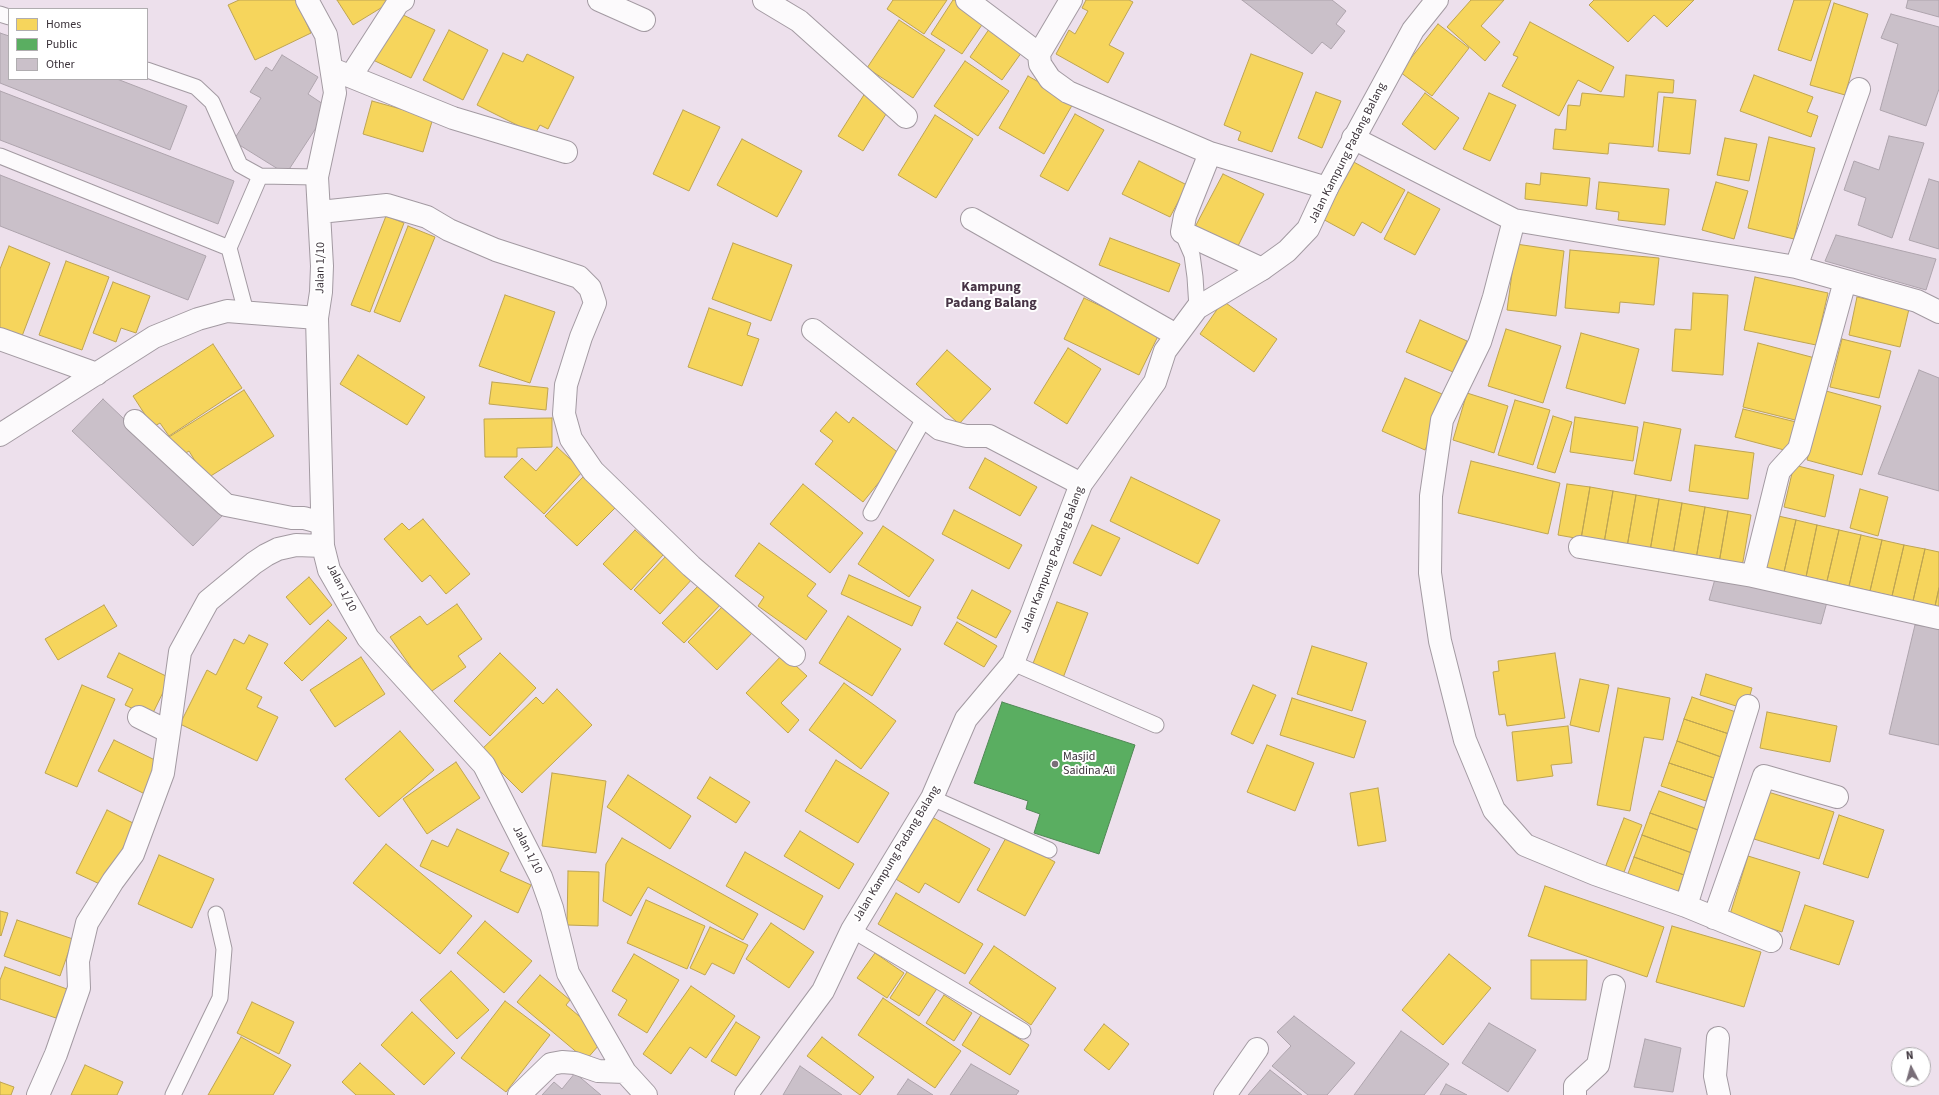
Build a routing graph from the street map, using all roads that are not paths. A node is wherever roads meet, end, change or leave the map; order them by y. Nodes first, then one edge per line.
1 (307, 0) edge
2 (403, 0) edge
3 (599, 0) edge
4 (764, 0) edge
5 (967, 0) edge
6 (1071, 0) edge
7 (1437, 0) edge
8 (644, 20) dead end
9 (1039, 54) junction
10 (148, 70) edge
11 (341, 73) junction
12 (1859, 89) dead end
13 (906, 117) dead end
14 (1354, 138) junction
15 (566, 152) dead end
16 (1210, 153) junction
17 (0, 156) edge
18 (260, 176) junction
19 (317, 177) junction
20 (1327, 188) junction
21 (320, 212) junction
22 (972, 219) dead end
23 (1514, 220) junction
24 (1182, 232) junction
25 (229, 248) junction
26 (1796, 267) junction
27 (1262, 269) junction
28 (1846, 281) junction
29 (1196, 308) junction
30 (246, 312) junction
31 (1939, 312) edge
32 (317, 318) junction
33 (813, 330) dead end
34 (1176, 335) junction
35 (0, 339) edge
36 (97, 374) junction
37 (925, 417) junction
38 (135, 420) dead end
39 (0, 435) edge
40 (1081, 484) junction
41 (871, 513) dead end
42 (322, 523) junction
43 (323, 546) junction
44 (1580, 546) dead end
45 (1753, 576) junction
46 (1939, 618) edge
47 (794, 655) dead end
48 (1013, 663) junction
49 (1748, 706) dead end
50 (139, 717) dead end
51 (1156, 725) dead end
52 (169, 732) junction
53 (932, 798) junction
54 (1837, 798) dead end
55 (1049, 850) dead end
56 (1686, 906) junction
57 (216, 914) dead end
58 (1714, 918) junction
59 (852, 930) junction
60 (1771, 941) dead end
61 (1614, 986) dead end
62 (1023, 1031) dead end
63 (1718, 1038) dead end
64 (1257, 1049) dead end
65 (625, 1072) junction
66 (38, 1095) edge
67 (173, 1095) edge
68 (519, 1095) edge
69 (646, 1095) edge
70 (746, 1095) edge
71 (1225, 1095) edge
72 (1575, 1095) edge
73 (1719, 1095) edge

1 - 11 street, Jalan 1/10
2 - 11 street
3 - 8 street
4 - 13 street
5 - 9 street
6 - 9 street
7 - 14 street, Jalan Kampung Padang Balang
9 - 16 street
10 - 18 lane
11 - 15 street
11 - 19 street, Jalan 1/10
12 - 26 street
14 - 20 street, Jalan Kampung Padang Balang
14 - 23 street
16 - 20 street
16 - 24 street
17 - 25 lane
18 - 19 lane
18 - 25 lane
19 - 21 street, Jalan 1/10
20 - 27 street, Jalan Kampung Padang Balang
21 - 32 street, Jalan 1/10
21 - 47 street
22 - 34 street
23 - 26 street
23 - 56 street
24 - 27 street
24 - 29 lane
25 - 30 lane
26 - 28 street
27 - 29 street, Jalan Kampung Padang Balang
28 - 31 street
28 - 45 street
29 - 34 street, Jalan Kampung Padang Balang
30 - 32 street
30 - 36 street
32 - 42 street, Jalan 1/10
33 - 37 street
34 - 40 street, Jalan Kampung Padang Balang
35 - 36 street
36 - 39 street
37 - 40 street
37 - 41 lane
38 - 42 street
40 - 48 street, Jalan Kampung Padang Balang
42 - 43 street, Jalan 1/10
43 - 52 street
43 - 65 street, Jalan 1/10
44 - 45 street
45 - 46 street
48 - 51 lane
48 - 53 street, Jalan Kampung Padang Balang
49 - 56 street
50 - 52 street
52 - 66 street
53 - 55 lane
53 - 59 street, Jalan Kampung Padang Balang
54 - 58 street
56 - 58 street
57 - 67 lane
58 - 60 street
59 - 62 lane
59 - 70 street, Jalan Kampung Padang Balang
61 - 72 street
63 - 73 street
64 - 71 street
65 - 68 street
65 - 69 street, Jalan 1/10

